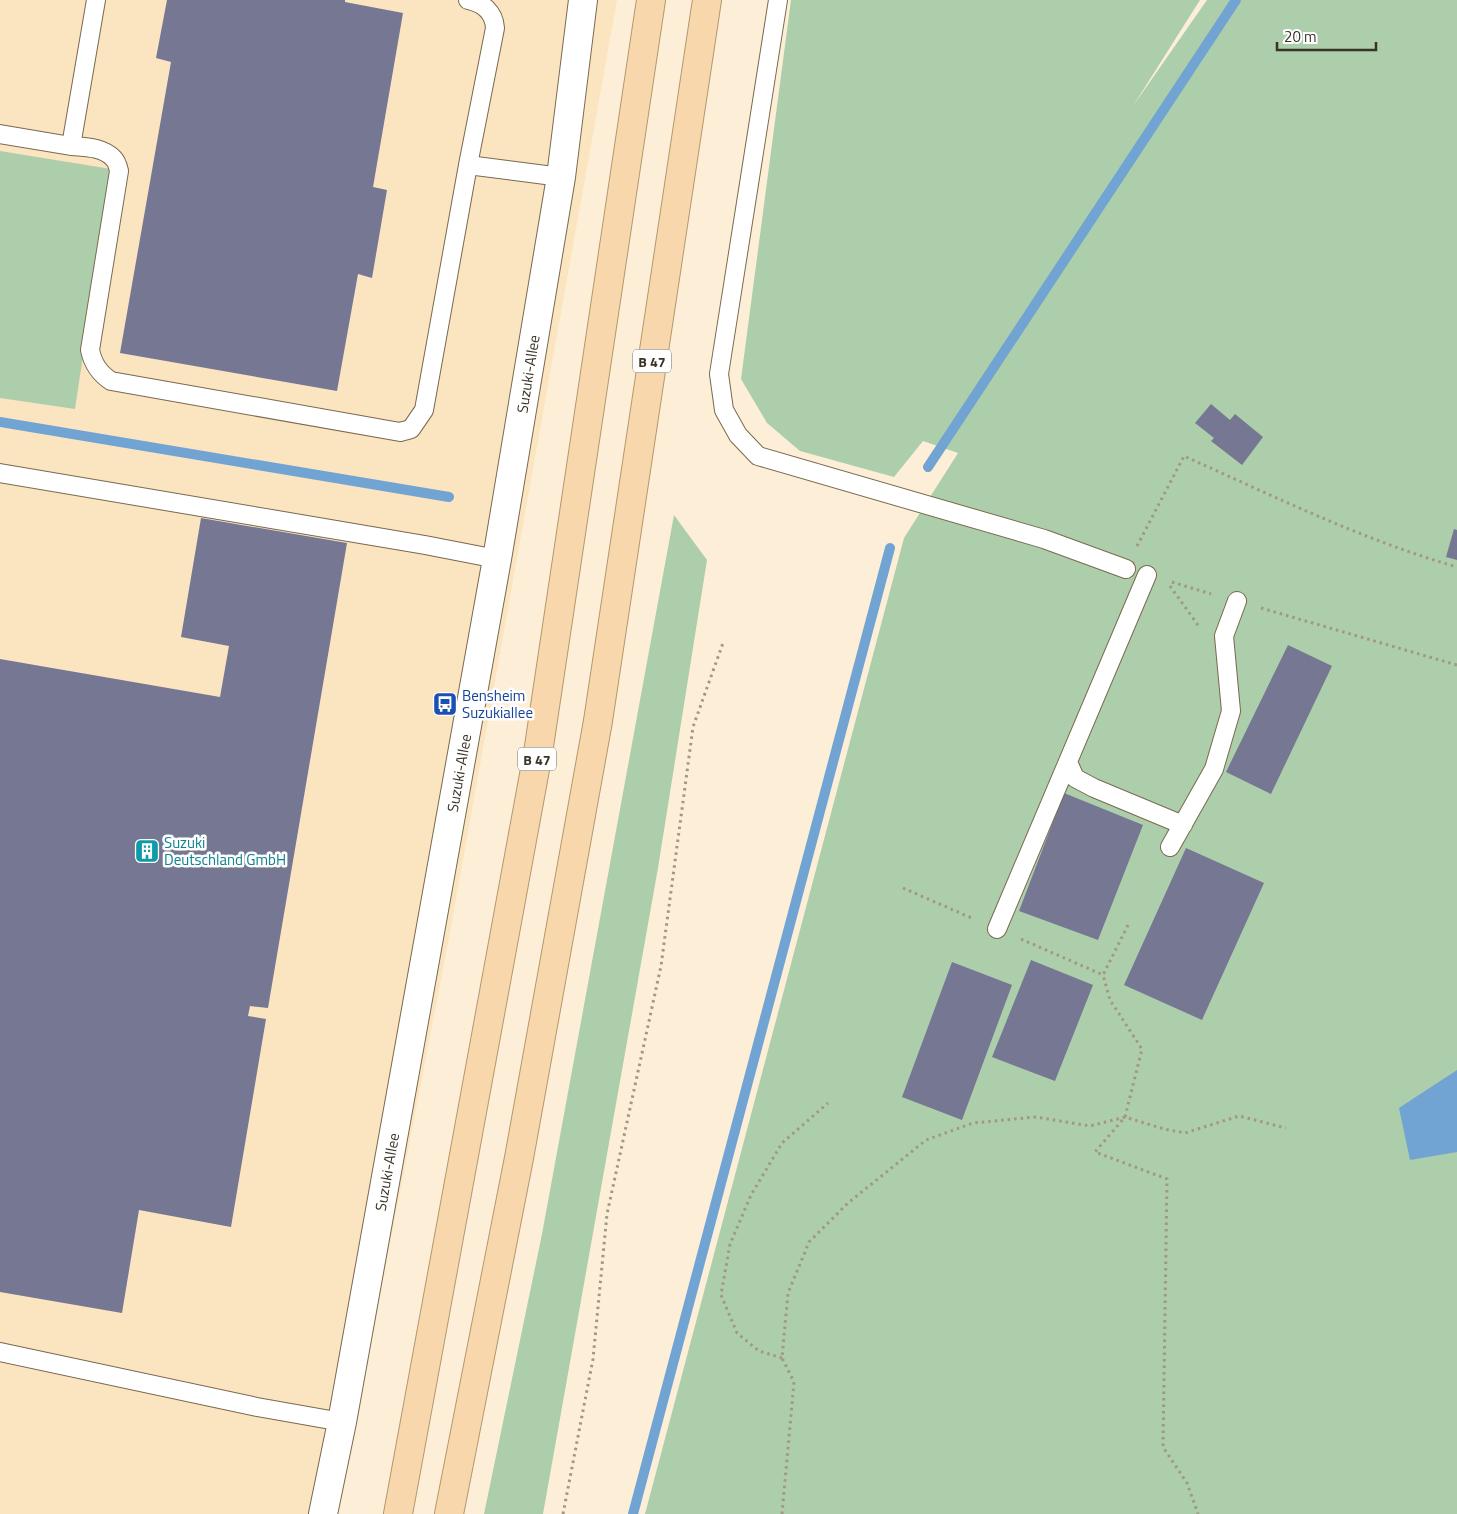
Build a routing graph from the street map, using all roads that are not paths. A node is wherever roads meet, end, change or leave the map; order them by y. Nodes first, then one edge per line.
1 (96, 0) edge
2 (468, 0) edge
3 (583, 0) edge
4 (651, 0) edge
5 (707, 0) edge
6 (778, 0) edge
7 (0, 134) edge
8 (71, 146) junction
9 (468, 165) junction
10 (561, 177) junction
11 (0, 473) edge
12 (498, 559) junction
13 (1126, 569) road end
14 (1147, 576) dead end
15 (1237, 601) road end
16 (1068, 762) junction
17 (1183, 824) junction
18 (1170, 847) dead end
19 (997, 929) dead end
20 (0, 1352) edge
21 (342, 1422) junction
22 (323, 1514) edge
23 (398, 1514) edge
24 (449, 1514) edge

1 - 8 lane
2 - 9 lane
3 - 10 street, Suzuki-Allee
4 - 23 highway, B 47
5 - 24 highway, B 47
6 - 13 lane
7 - 8 lane
8 - 9 lane
9 - 10 lane
10 - 12 street, Suzuki-Allee
11 - 12 lane
12 - 21 street, Suzuki-Allee
14 - 16 lane
15 - 17 lane
16 - 17 lane
16 - 19 lane
17 - 18 lane
20 - 21 lane
21 - 22 street, Suzuki-Allee

